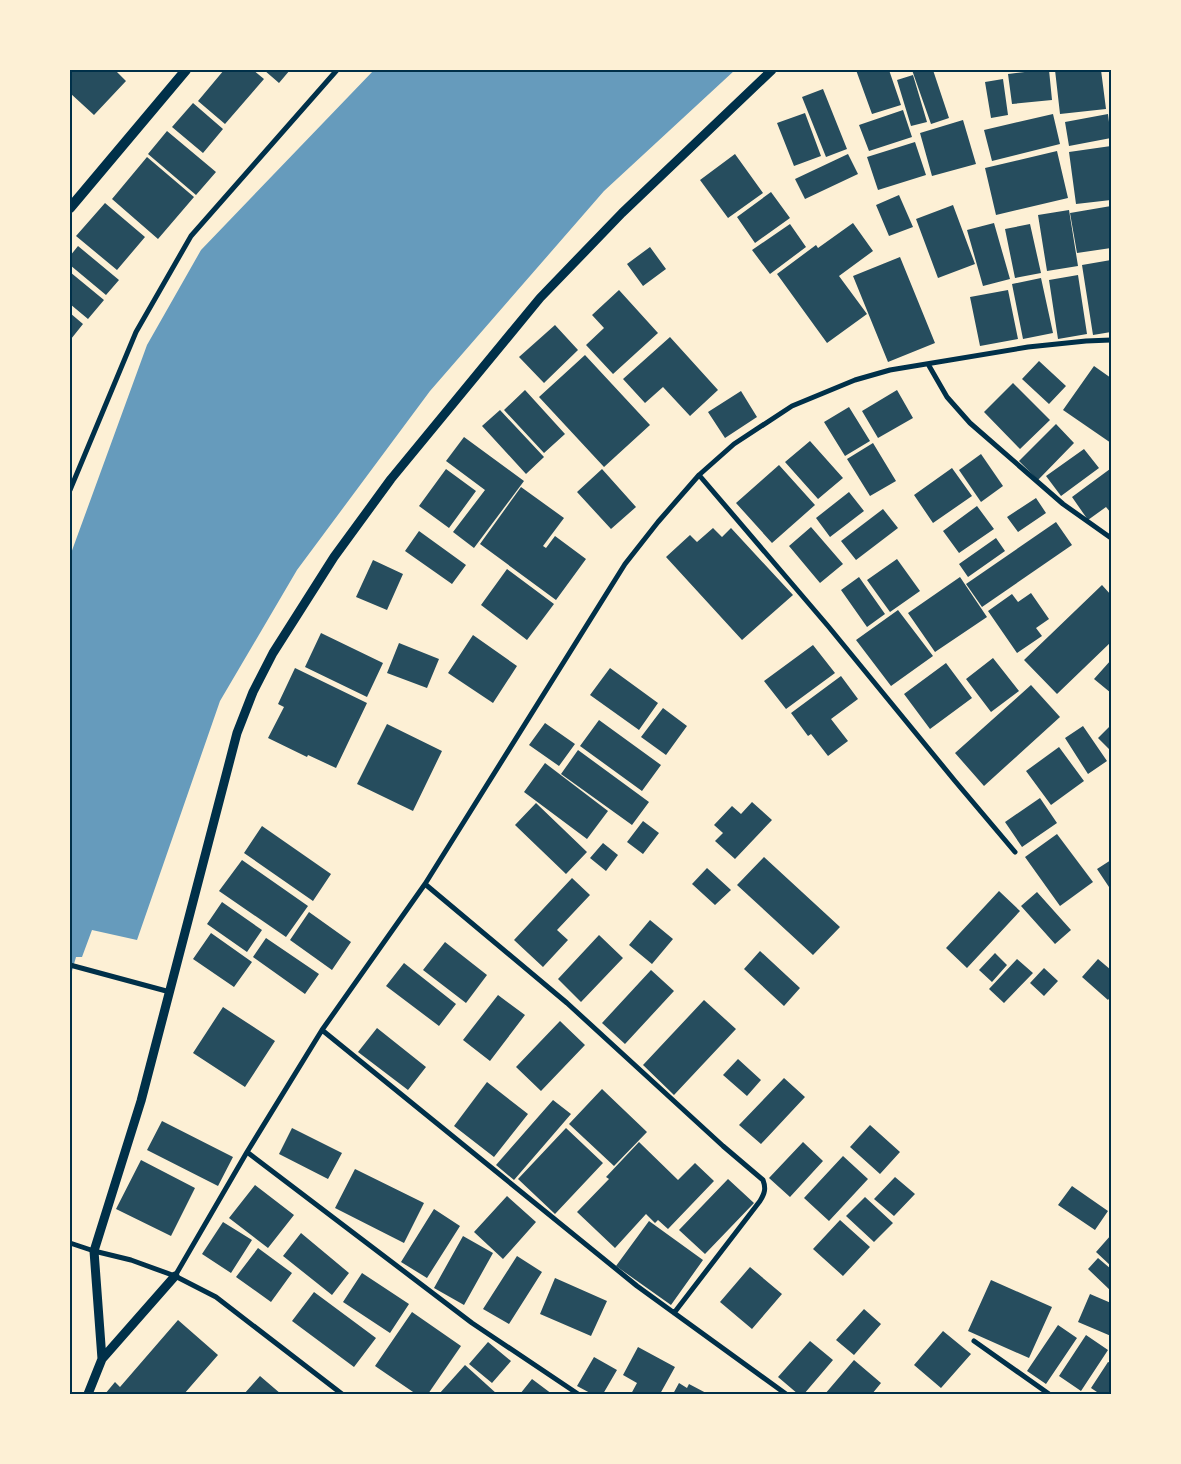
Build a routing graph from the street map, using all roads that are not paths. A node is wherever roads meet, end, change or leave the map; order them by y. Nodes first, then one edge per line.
1 (186, 70) edge
2 (337, 70) edge
3 (772, 70) edge
4 (71, 206) edge
5 (1111, 340) edge
6 (928, 364) junction
7 (699, 475) junction
8 (70, 490) edge
9 (1111, 538) edge
10 (1015, 852) dead end
11 (425, 884) junction
12 (70, 965) edge
13 (170, 992) junction
14 (322, 1030) junction
15 (247, 1152) junction
16 (70, 1243) edge
17 (94, 1251) junction
18 (175, 1276) junction
19 (674, 1313) junction
20 (974, 1341) dead end
21 (102, 1359) junction
22 (88, 1394) edge
23 (342, 1394) edge
24 (578, 1394) edge
25 (786, 1394) edge
26 (1049, 1394) edge

1 - 4 main road
2 - 8 street
3 - 13 street
5 - 6 street
6 - 7 street
6 - 9 street
7 - 10 street
7 - 11 street
11 - 14 street
11 - 19 street
12 - 13 street
13 - 17 street
14 - 15 street
14 - 19 street
15 - 18 street
15 - 24 street
16 - 17 street
17 - 18 street
17 - 21 street
18 - 21 street
18 - 23 street
19 - 25 street
20 - 26 street
21 - 22 street

